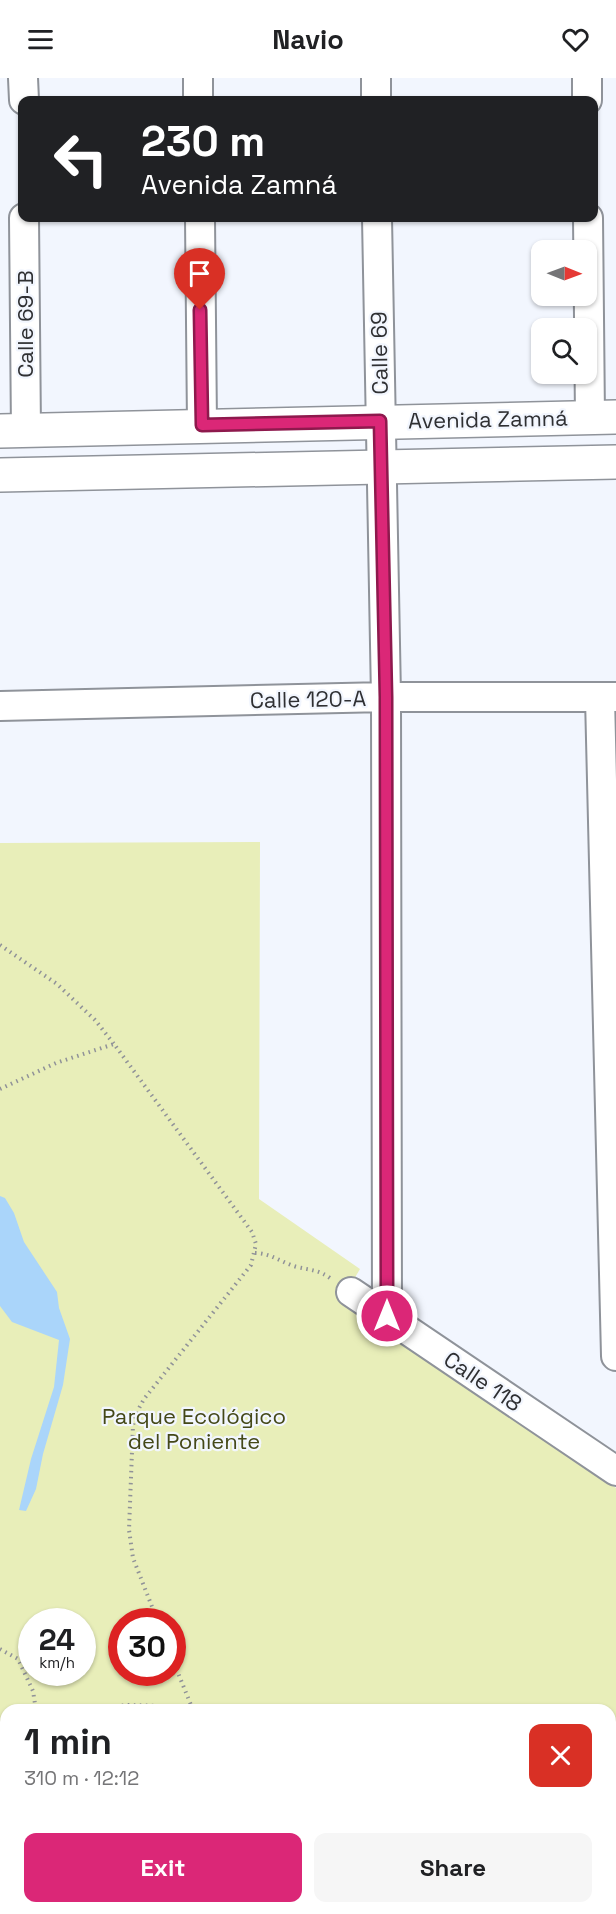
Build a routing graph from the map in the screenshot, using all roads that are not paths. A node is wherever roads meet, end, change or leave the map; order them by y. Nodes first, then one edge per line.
1 (23, 78) edge
2 (198, 78) edge
3 (376, 78) edge
4 (587, 78) edge
5 (24, 96) edge
6 (198, 96) edge
7 (376, 96) edge
8 (587, 96) edge
9 (24, 222) edge
10 (200, 222) edge
11 (377, 222) edge
12 (588, 222) edge
13 (603, 417) edge
14 (380, 421) junction
15 (202, 425) junction
16 (13, 431) edge
17 (616, 462) edge
18 (381, 466) junction
19 (0, 475) edge
20 (386, 697) junction
21 (608, 697) edge
22 (0, 706) edge
23 (351, 1292) road end
24 (387, 1316) junction
25 (616, 1356) edge
26 (616, 1471) edge

1 - 5 street
2 - 6 street
3 - 7 street
4 - 8 street
9 - 16 street, Calle 69-B
10 - 15 street
11 - 14 street, Calle 69
12 - 13 street
13 - 14 street, Avenida Zamná
14 - 15 street, Avenida Zamná
14 - 18 street, Calle 69
15 - 16 street, Avenida Zamná
17 - 18 street, Avenida Zamná
18 - 19 street, Avenida Zamná
18 - 20 street, Calle 69
20 - 21 street, Calle 120-A
20 - 22 street, Calle 120-A
20 - 24 street, Calle 69
21 - 25 street
23 - 24 street, Calle 118
24 - 26 street, Calle 118

